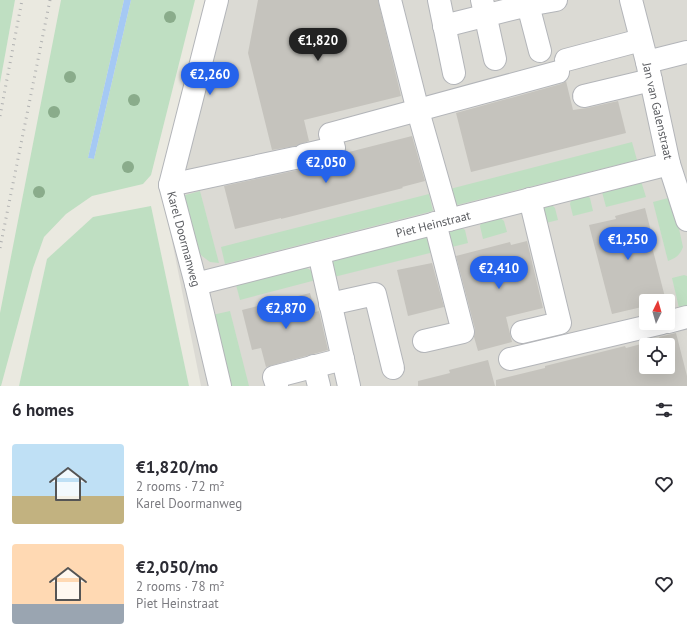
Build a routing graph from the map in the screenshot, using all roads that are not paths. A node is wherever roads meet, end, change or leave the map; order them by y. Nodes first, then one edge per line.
1 (217, 0) edge
2 (390, 0) edge
3 (439, 0) edge
4 (556, 0) edge
5 (631, 0) edge
6 (528, 3) edge
7 (484, 8) edge
8 (444, 26) junction
9 (641, 40) junction
10 (540, 51) dead end
11 (687, 52) edge
12 (495, 58) dead end
13 (649, 71) junction
14 (454, 73) dead end
15 (584, 96) dead end
16 (418, 111) junction
17 (669, 164) junction
18 (170, 184) junction
19 (530, 199) junction
20 (687, 220) edge
21 (442, 221) junction
22 (319, 253) junction
23 (196, 284) junction
24 (330, 304) junction
25 (687, 317) edge
26 (675, 320) edge
27 (639, 328) edge
28 (522, 332) dead end
29 (424, 341) dead end
30 (343, 358) junction
31 (510, 359) dead end
32 (393, 368) dead end
33 (317, 376) edge
34 (220, 386) edge
35 (277, 386) edge
36 (349, 386) edge

1 - 18 street, Karel Doormanweg
2 - 16 street
3 - 8 street
4 - 6 street
5 - 9 street, Jan van Galenstraat
6 - 7 street
6 - 10 street
7 - 8 street
7 - 12 street
8 - 14 street
9 - 13 street, Jan van Galenstraat
9 - 16 street
11 - 13 street
13 - 15 street
13 - 17 street, Jan van Galenstraat
16 - 18 street
16 - 21 street
17 - 19 street, Piet Heinstraat
17 - 20 street, Jan van Galenstraat
18 - 23 street, Karel Doormanweg
19 - 21 street, Piet Heinstraat
19 - 28 street
21 - 22 street, Piet Heinstraat
21 - 29 street
22 - 23 street, Piet Heinstraat
22 - 24 street
23 - 34 street, Karel Doormanweg
24 - 30 street
24 - 32 street
25 - 26 street
27 - 31 street
30 - 33 street
30 - 36 street
33 - 35 street

